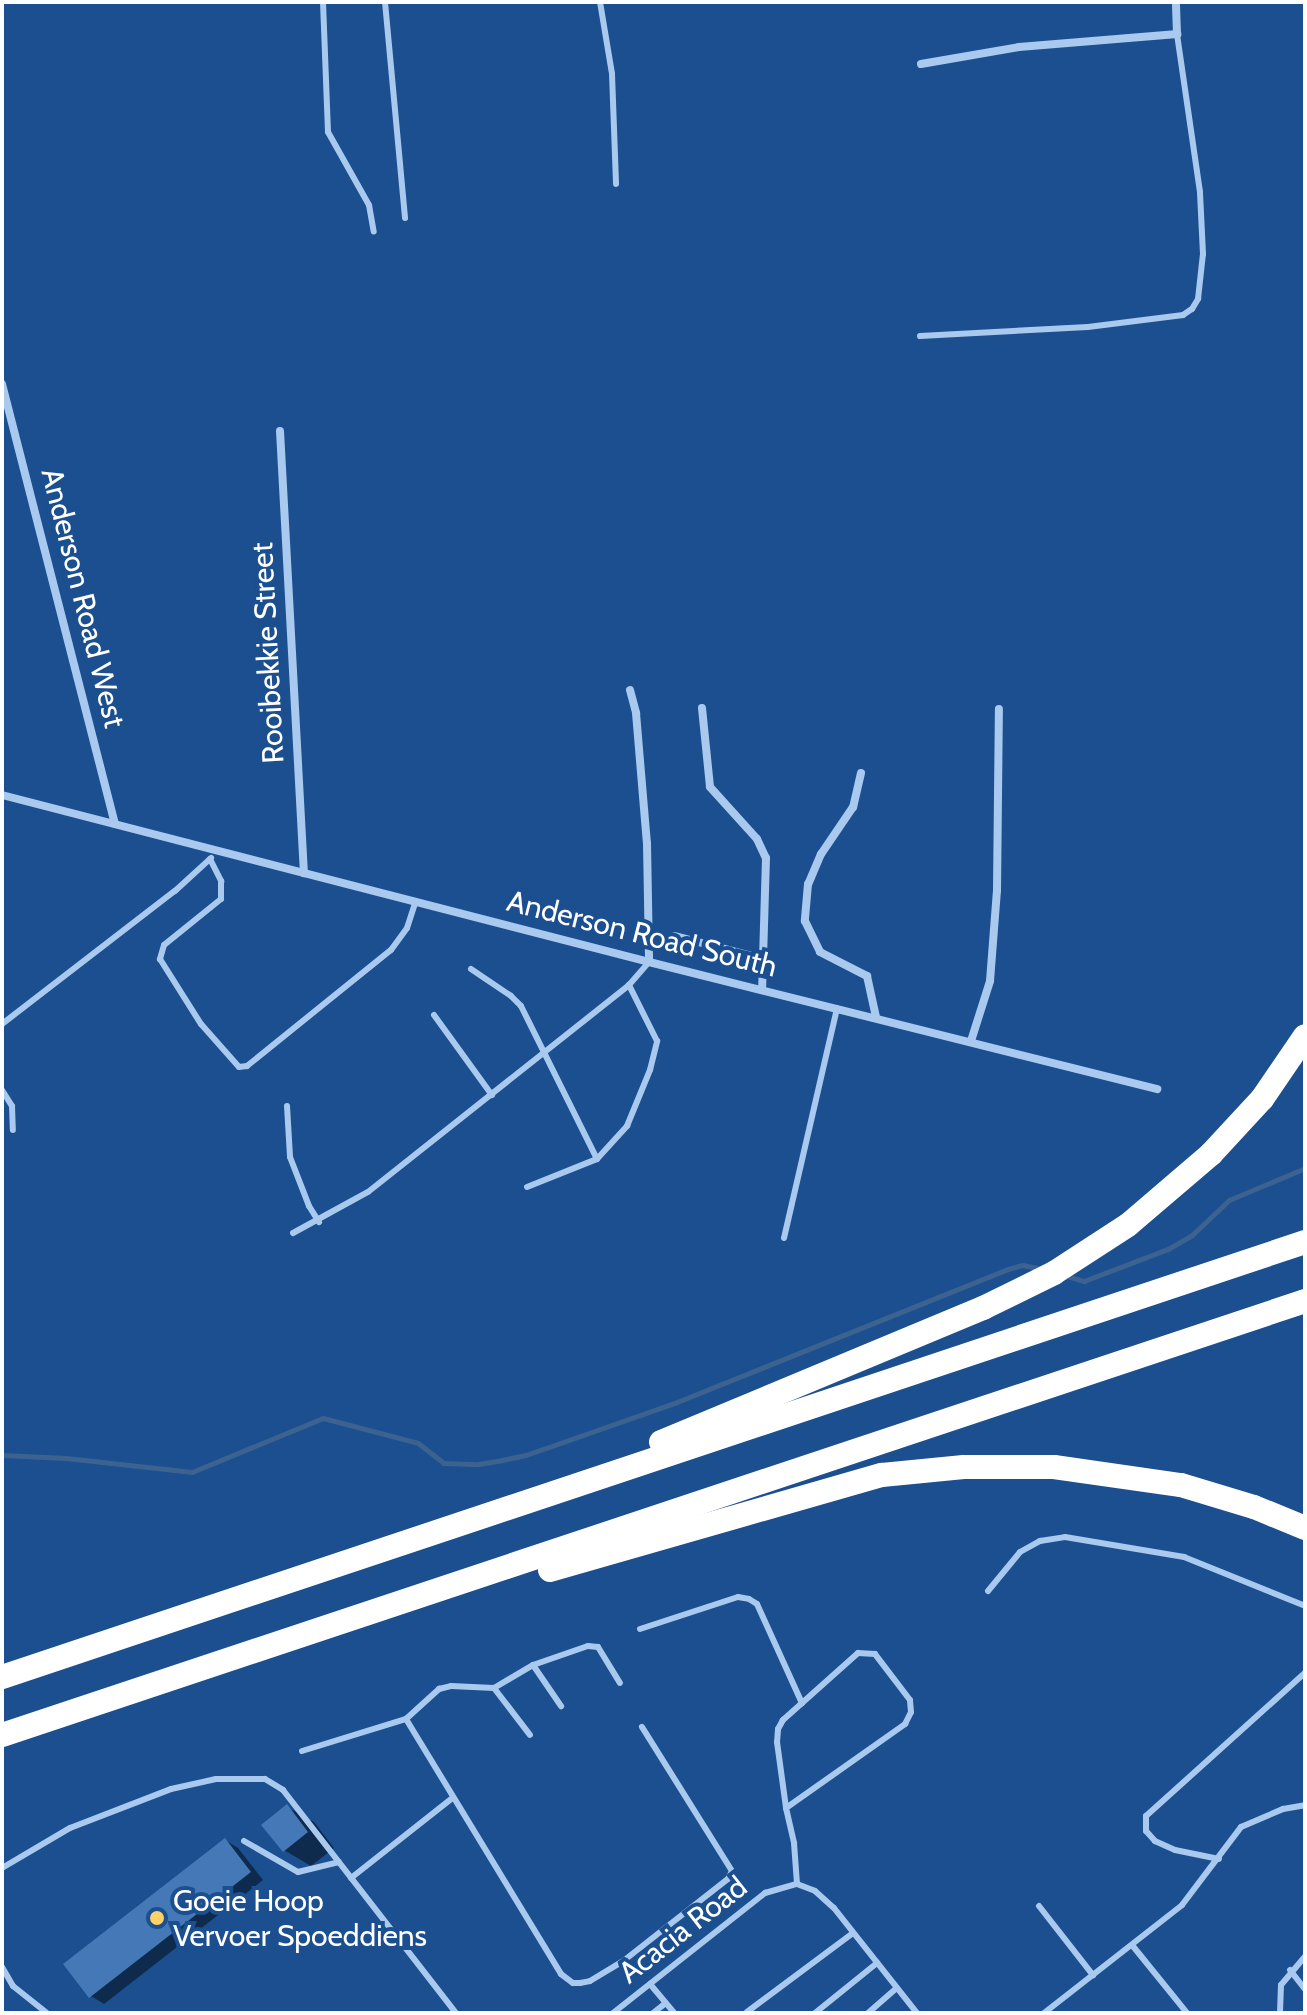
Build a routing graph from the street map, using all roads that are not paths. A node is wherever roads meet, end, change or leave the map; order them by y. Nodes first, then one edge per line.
1 (323, 2) edge
2 (385, 2) edge
3 (600, 2) edge
4 (1176, 2) edge
5 (1177, 34) junction
6 (921, 64) dead end
7 (616, 184) dead end
8 (405, 218) dead end
9 (374, 232) dead end
10 (920, 336) dead end
11 (2, 384) edge
12 (280, 431) dead end
13 (630, 690) dead end
14 (702, 708) dead end
15 (999, 709) dead end
16 (861, 773) dead end
17 (2, 795) edge
18 (115, 824) junction
19 (219, 850) junction
20 (210, 859) junction
21 (304, 873) junction
22 (416, 901) junction
23 (675, 936) dead end
24 (764, 959) junction
25 (649, 962) junction
26 (471, 969) dead end
27 (629, 985) junction
28 (762, 989) junction
29 (837, 1008) junction
30 (434, 1015) dead end
31 (876, 1017) junction
32 (2, 1024) edge
33 (1305, 1036) edge
34 (971, 1041) junction
35 (544, 1053) junction
36 (1157, 1089) dead end
37 (2, 1090) edge
38 (492, 1095) junction
39 (287, 1106) dead end
40 (13, 1130) dead end
41 (597, 1159) junction
42 (527, 1187) dead end
43 (319, 1222) junction
44 (293, 1233) dead end
45 (784, 1238) dead end
46 (1305, 1242) edge
47 (1305, 1301) edge
48 (474, 1520) junction
49 (1305, 1528) edge
50 (988, 1591) dead end
51 (1305, 1606) edge
52 (640, 1629) dead end
53 (269, 1648) junction
54 (533, 1665) junction
55 (1305, 1673) edge
56 (2, 1677) edge
57 (620, 1683) dead end
58 (494, 1688) junction
59 (802, 1703) junction
60 (561, 1706) dead end
61 (406, 1719) junction
62 (642, 1727) dead end
63 (2, 1735) edge
64 (530, 1735) dead end
65 (302, 1751) dead end
66 (451, 1799) junction
67 (1305, 1805) edge
68 (786, 1808) junction
69 (244, 1841) dead end
70 (1219, 1859) junction
71 (339, 1862) junction
72 (2, 1868) edge
73 (351, 1878) junction
74 (797, 1884) junction
75 (1039, 1906) dead end
76 (853, 1933) junction
77 (1132, 1945) junction
78 (1305, 1956) edge
79 (877, 1963) junction
80 (2, 1967) edge
81 (1290, 1970) junction
82 (1093, 1975) junction
83 (650, 1984) junction
84 (897, 1988) junction
85 (1305, 1989) edge
86 (666, 2003) junction
87 (747, 2012) edge
88 (47, 2013) edge
89 (456, 2013) edge
90 (613, 2013) edge
91 (653, 2013) edge
92 (674, 2013) edge
93 (815, 2013) edge
94 (868, 2013) edge
95 (917, 2013) edge
96 (1044, 2013) edge
97 (1187, 2013) edge
98 (1280, 2013) edge

1 - 9 lane
2 - 8 lane
3 - 7 lane
4 - 5 street
5 - 6 street
5 - 10 lane
11 - 18 street, Anderson Road West
12 - 21 street, Rooibekkie Street
13 - 25 street
14 - 24 street
15 - 34 street
16 - 31 street
17 - 18 street, Anderson Road South
18 - 19 street, Anderson Road South
19 - 20 lane
19 - 21 street, Anderson Road South
20 - 22 lane
20 - 32 lane
21 - 22 street, Anderson Road South
22 - 25 street, Anderson Road South
23 - 24 street
24 - 28 street
25 - 27 lane
25 - 28 street, Anderson Road South
26 - 35 lane
27 - 35 lane
27 - 41 lane
28 - 29 street, Anderson Road South
29 - 31 street, Anderson Road South
29 - 45 lane
30 - 38 lane
31 - 34 street, Anderson Road South
33 - 48 highway
34 - 36 street, Anderson Road South
35 - 38 lane
35 - 41 lane
37 - 40 lane
38 - 43 lane
39 - 43 lane
41 - 42 lane
43 - 44 lane
46 - 48 highway
47 - 53 highway
48 - 56 highway
49 - 53 highway
50 - 51 lane
52 - 59 lane
53 - 63 highway
54 - 57 lane
54 - 58 lane
54 - 60 lane
55 - 70 lane
58 - 61 lane
58 - 64 lane
59 - 68 lane
59 - 68 lane
61 - 65 lane
61 - 66 lane
62 - 66 lane
66 - 73 lane
67 - 70 lane
68 - 74 lane
69 - 71 lane
70 - 77 lane
71 - 72 lane
71 - 73 lane
73 - 89 lane
74 - 76 lane
74 - 83 lane, Acacia Road
75 - 82 lane
76 - 79 lane
76 - 87 lane
77 - 82 lane
77 - 97 lane
78 - 81 lane
79 - 84 lane
79 - 93 lane
80 - 88 lane
81 - 85 lane
81 - 98 lane
82 - 96 lane
83 - 86 lane
83 - 90 lane, Acacia Road
84 - 94 lane
84 - 95 lane
86 - 91 lane
86 - 92 lane

